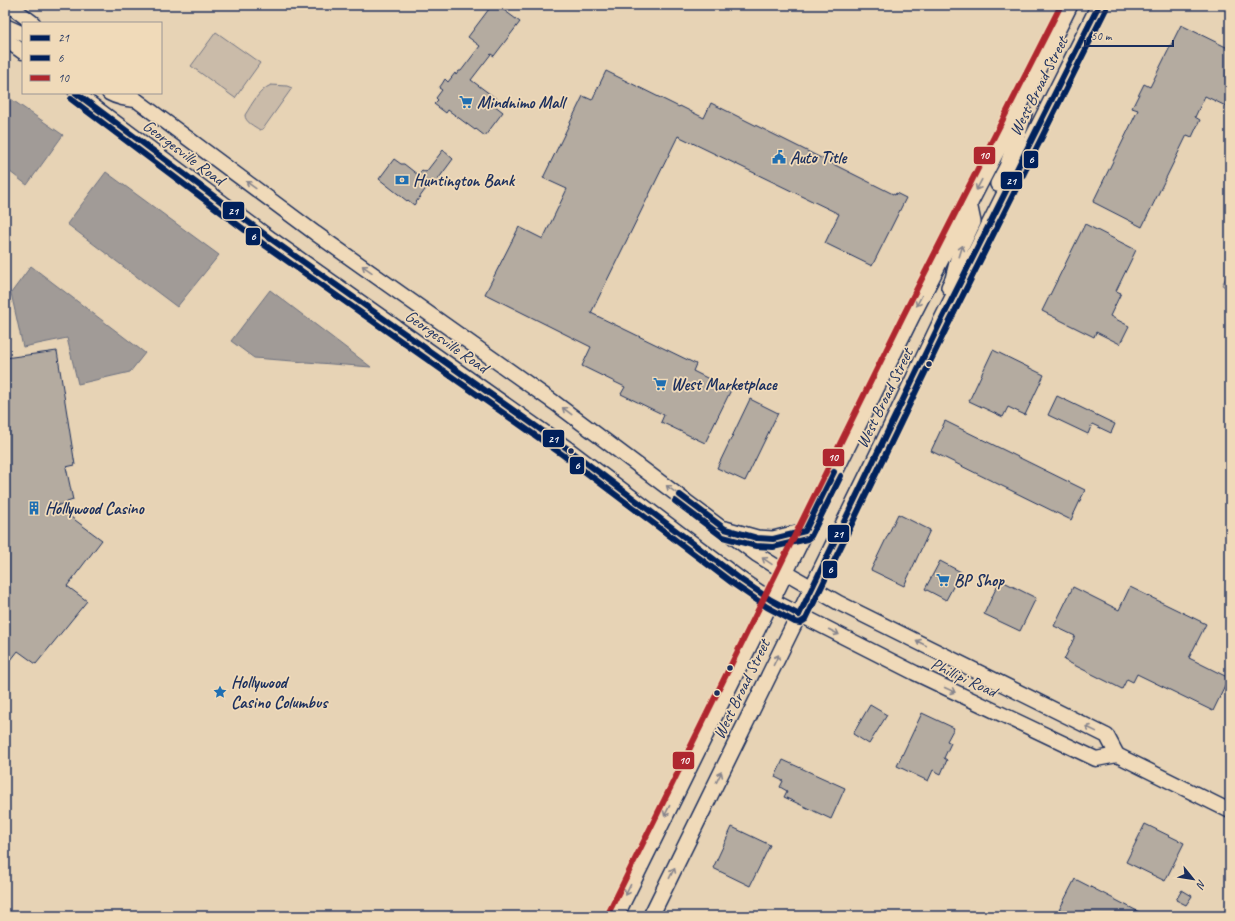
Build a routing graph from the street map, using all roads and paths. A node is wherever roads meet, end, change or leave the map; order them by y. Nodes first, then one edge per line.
1 (9, 5) edge
2 (1070, 5) edge
3 (1099, 5) edge
4 (33, 22) edge
5 (5, 26) edge
6 (22, 34) edge
7 (5, 39) edge
8 (22, 51) edge
9 (1028, 90) junction
10 (77, 94) edge
11 (111, 94) edge
12 (132, 96) edge
13 (969, 204) junction
14 (994, 214) junction
15 (896, 416) junction
16 (725, 529) junction
17 (805, 531) junction
18 (785, 572) junction
19 (812, 588) junction
20 (771, 600) junction
21 (799, 615) junction
22 (1117, 755) junction
23 (1230, 811) edge
24 (616, 916) edge
25 (651, 916) edge

1 - 4 main road
2 - 9 main road, West Broad Street
3 - 14 main road, West Broad Street
5 - 6 main road
7 - 8 main road
9 -> 13 main road, West Broad Street
9 - 14 main road
10 - 20 main road, Georgesville Road
11 - 12 main road
16 -> 12 main road, Georgesville Road
15 -> 13 main road
13 -> 17 main road, West Broad Street
14 - 15 main road, West Broad Street
15 - 19 main road, West Broad Street
16 - 17 main road
18 -> 16 main road, Georgesville Road
17 - 18 main road, West Broad Street
18 - 19 main road, Georgesville Road
18 - 20 main road, West Broad Street
19 - 21 main road, West Broad Street
22 -> 19 main road, Phillipi Road
20 - 21 main road, Georgesville Road
20 -> 24 main road, West Broad Street
21 -> 22 main road, Phillipi Road
25 -> 21 main road, West Broad Street
22 - 23 main road

